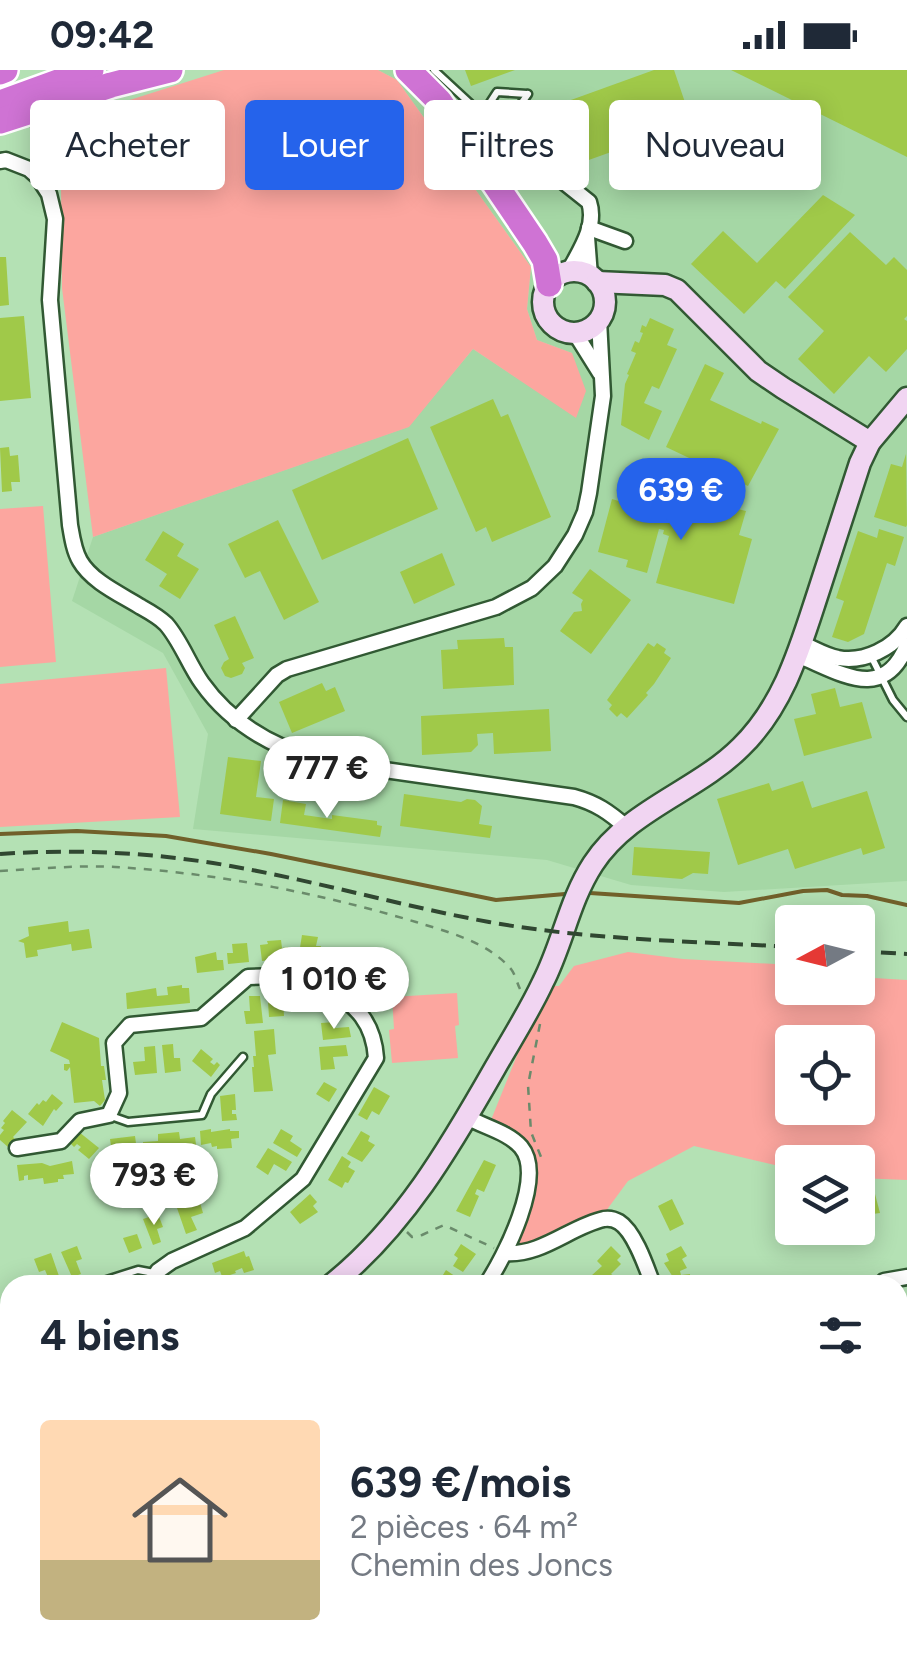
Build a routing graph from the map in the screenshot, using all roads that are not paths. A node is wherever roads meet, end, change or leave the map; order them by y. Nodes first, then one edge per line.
1 (170, 70) edge
2 (408, 70) edge
3 (434, 70) edge
4 (95, 74) edge
5 (48, 100) edge
6 (62, 100) edge
7 (466, 100) edge
8 (492, 100) edge
9 (524, 100) edge
10 (0, 103) edge
11 (30, 110) edge
12 (0, 121) edge
13 (0, 160) edge
14 (30, 169) edge
15 (46, 190) edge
16 (574, 190) edge
17 (588, 232) junction
18 (625, 241) dead end
19 (559, 278) junction
20 (594, 279) junction
21 (655, 284) junction
22 (601, 315) junction
23 (575, 333) junction
24 (600, 374) junction
25 (907, 398) edge
26 (870, 442) junction
27 (907, 626) edge
28 (907, 645) edge
29 (799, 649) junction
30 (870, 654) junction
31 (880, 678) junction
32 (907, 717) edge
33 (236, 720) junction
34 (626, 827) junction
35 (243, 1058) dead end
36 (109, 1116) junction
37 (467, 1117) junction
38 (18, 1148) dead end
39 (501, 1252) junction
40 (874, 1266) dead end
41 (122, 1275) edge
42 (145, 1275) edge
43 (157, 1275) edge
44 (345, 1275) edge
45 (491, 1275) edge
46 (649, 1275) edge
47 (879, 1275) edge

1 - 6 highway
2 - 19 highway
3 - 7 lane
4 - 5 lane
4 - 10 highway
8 - 9 lane
11 - 12 highway
13 - 14 street
15 - 33 street
16 - 17 street
17 - 18 street
17 - 19 street
17 - 20 street
19 - 20 street
19 - 23 street
20 - 21 street
20 - 22 street
21 - 22 street
21 - 26 street
22 - 23 street
22 - 24 street
23 - 24 street
24 - 33 street
25 - 26 street
26 - 29 street
27 - 30 street
28 - 31 street
29 - 30 street
29 - 31 street
29 - 34 street
30 - 31 lane
31 - 32 lane
33 - 34 street
34 - 37 street
35 - 36 lane
36 - 38 street
36 - 43 street
37 - 39 street
37 - 44 street
39 - 45 street
39 - 46 street
40 - 47 street
41 - 42 lane

